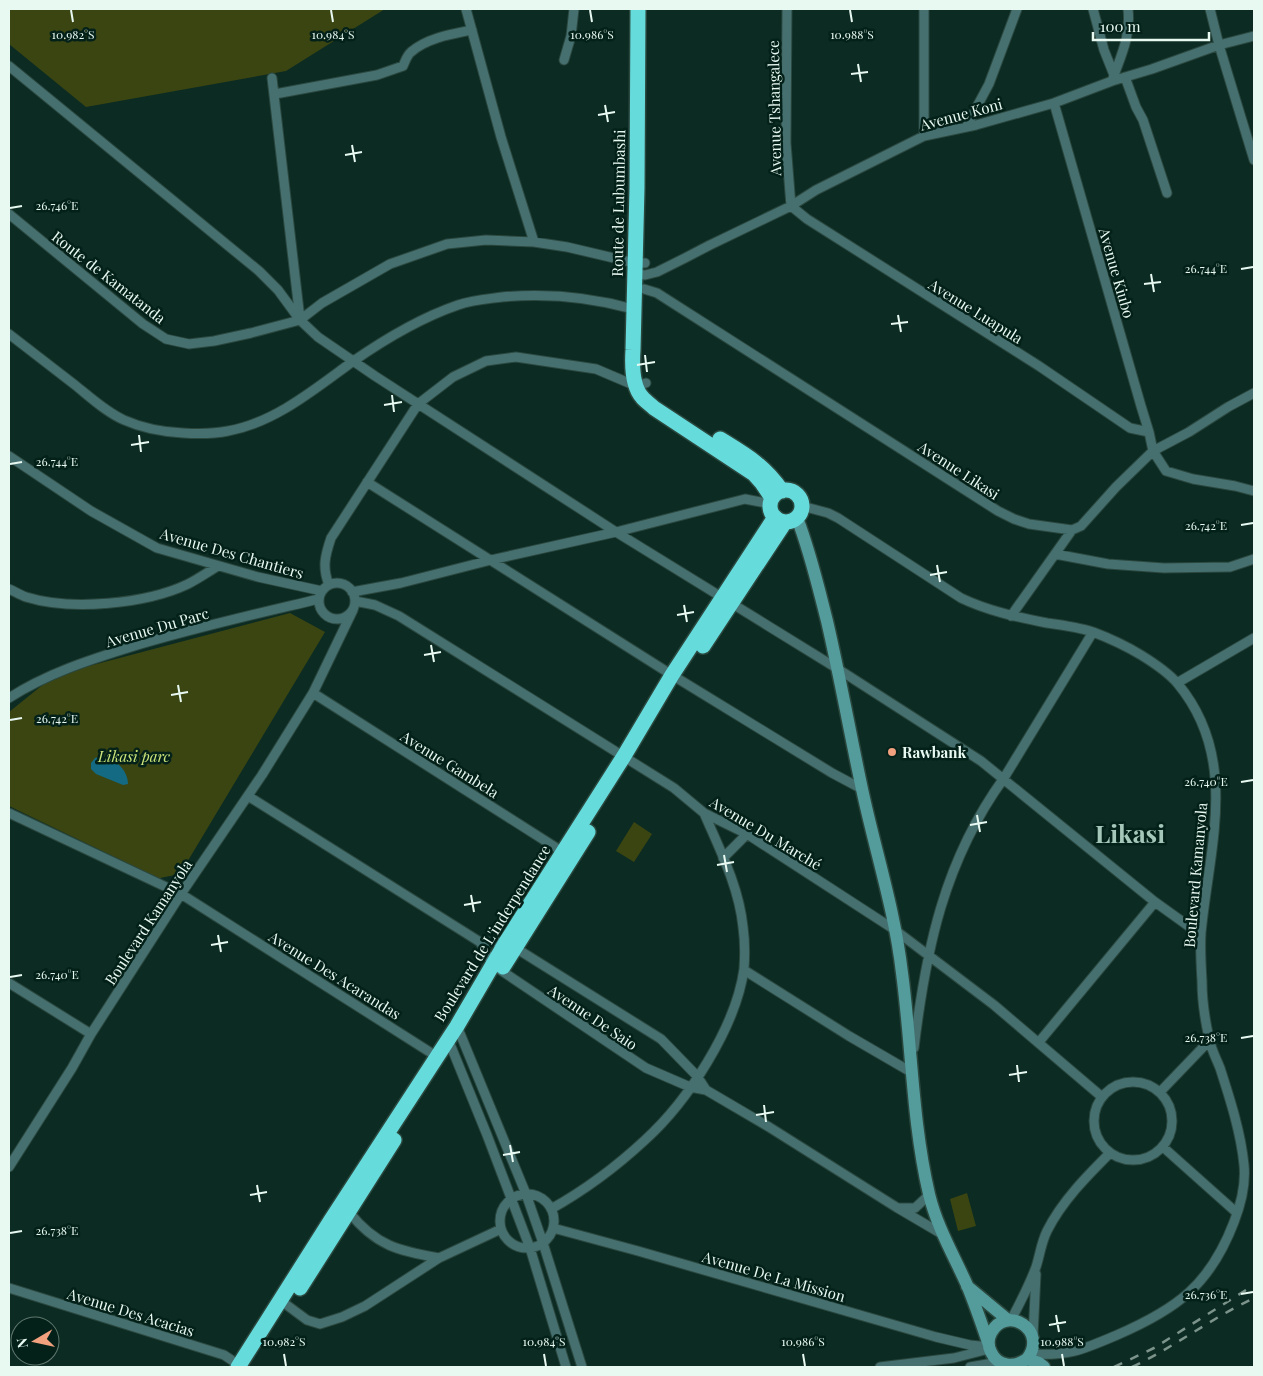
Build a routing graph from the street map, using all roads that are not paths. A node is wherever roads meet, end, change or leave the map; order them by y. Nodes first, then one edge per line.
1 (466, 9) edge
2 (574, 9) edge
3 (638, 9) edge
4 (647, 9) edge
5 (788, 9) edge
6 (924, 9) edge
7 (1017, 9) edge
8 (1093, 9) edge
9 (1128, 9) edge
10 (1210, 9) edge
11 (472, 30) junction
12 (1254, 36) edge
13 (1219, 45) junction
14 (564, 60) dead end
15 (9, 66) edge
16 (1125, 77) junction
17 (272, 78) dead end
18 (1113, 78) junction
19 (275, 94) junction
20 (1054, 103) junction
21 (966, 127) junction
22 (924, 136) junction
23 (1254, 160) edge
24 (1167, 193) dead end
25 (791, 206) junction
26 (9, 214) edge
27 (534, 242) junction
28 (567, 247) joint
29 (641, 273) junction
30 (633, 309) junction
31 (300, 320) junction
32 (9, 334) edge
33 (353, 362) junction
34 (643, 389) junction
35 (1254, 393) edge
36 (418, 404) junction
37 (1150, 432) junction
38 (1153, 451) junction
39 (9, 456) edge
40 (367, 482) junction
41 (1254, 491) edge
42 (784, 508) junction
43 (1072, 530) junction
44 (616, 532) junction
45 (1055, 554) junction
46 (1254, 559) edge
47 (491, 560) junction
48 (218, 566) junction
49 (9, 589) edge
50 (324, 592) junction
51 (353, 601) junction
52 (726, 601) junction
53 (1011, 616) junction
54 (1093, 632) junction
55 (1254, 638) edge
56 (838, 669) junction
57 (677, 678) junction
58 (1178, 683) junction
59 (313, 693) junction
60 (10, 696) edge
61 (628, 759) junction
62 (1004, 778) junction
63 (862, 789) junction
64 (248, 796) junction
65 (9, 813) edge
66 (704, 813) junction
67 (747, 834) junction
68 (567, 855) junction
69 (723, 858) junction
70 (181, 894) junction
71 (1155, 902) junction
72 (895, 930) junction
73 (1201, 935) junction
74 (480, 942) junction
75 (511, 945) junction
76 (928, 954) junction
77 (497, 968) junction
78 (744, 970) junction
79 (9, 983) edge
80 (91, 1034) junction
81 (455, 1038) junction
82 (1209, 1041) junction
83 (1039, 1042) junction
84 (436, 1056) junction
85 (911, 1072) junction
86 (698, 1076) junction
87 (690, 1087) junction
88 (706, 1090) junction
89 (1160, 1092) junction
90 (1102, 1097) junction
91 (1163, 1147) junction
92 (1110, 1153) junction
93 (9, 1167) edge
94 (1250, 1185) edge
95 (526, 1194) junction
96 (930, 1194) junction
97 (512, 1199) junction
98 (896, 1208) junction
99 (551, 1209) junction
100 (349, 1212) junction
101 (1237, 1214) junction
102 (553, 1228) junction
103 (501, 1229) junction
104 (942, 1234) junction
105 (543, 1243) junction
106 (530, 1248) junction
107 (440, 1258) junction
108 (1036, 1266) junction
109 (967, 1286) junction
110 (9, 1288) edge
111 (284, 1303) junction
112 (1009, 1320) junction
113 (989, 1347) junction
114 (1030, 1353) junction
115 (999, 1362) junction
116 (243, 1367) edge
117 (566, 1367) edge
118 (582, 1367) edge
119 (880, 1367) edge
120 (970, 1367) edge
121 (1044, 1367) edge

1 - 11 street
2 - 14 street
3 - 29 highway, Route de Lubumbashi
4 - 29 highway, Route de Lubumbashi
5 - 25 street, Avenue Tshangalece
6 - 22 street
7 - 21 street
8 - 18 street
9 - 18 street
10 - 13 street
11 - 19 street
11 - 27 street
12 - 13 street, Avenue Koni
13 - 16 street, Avenue Koni
13 - 23 street
15 - 31 street
16 - 18 street, Avenue Koni
16 - 24 street
17 - 19 street
18 - 20 street, Avenue Koni
19 - 31 street
20 - 21 street, Avenue Koni
20 - 37 street, Avenue Kiubo
21 - 22 street, Avenue Koni
22 - 25 street, Avenue Koni
25 - 29 street, Avenue Koni
25 - 37 street, Avenue Luapula
26 - 31 street, Route de Kamatanda
27 - 28 street, Route de Kamatanda
27 - 31 street, Route de Kamatanda
28 - 29 street, Avenue Likasi
29 - 30 highway, Route de Lubumbashi
29 - 34 highway, Route de Lubumbashi
29 - 43 street, Avenue Likasi
30 - 33 street
30 - 34 highway, Route de Lubumbashi
31 - 33 street
32 - 33 street
33 - 36 street
34 - 36 street
34 - 42 highway
35 - 38 street
36 - 40 street
36 - 44 street
37 - 38 street, Avenue Kiubo
38 - 41 street
38 - 43 street
39 - 48 street, Avenue Des Chantiers
40 - 47 street
40 - 50 street
42 - 44 street, Boulevard Kamanyola
42 - 52 highway, Boulevard de L'inderpendance
42 - 53 street, Boulevard Kamanyola
42 - 56 main road
43 - 45 street
44 - 47 street, Boulevard Kamanyola
44 - 52 street
45 - 46 street
45 - 53 street
47 - 51 street, Boulevard Kamanyola
47 - 57 street
48 - 49 street
48 - 50 street, Avenue Des Chantiers
50 - 51 street
50 - 51 street
50 - 60 street, Avenue Du Parc
51 - 59 street, Boulevard Kamanyola
51 - 61 street, Avenue Du Marché
52 - 56 street
52 - 57 highway, Boulevard de L'inderpendance
53 - 54 street, Boulevard Kamanyola
54 - 58 street, Boulevard Kamanyola
54 - 62 street
55 - 58 street
56 - 62 street
56 - 63 main road
57 - 61 highway, Boulevard de L'inderpendance
57 - 63 street
58 - 73 street, Boulevard Kamanyola
59 - 64 street, Boulevard Kamanyola
59 - 68 street, Avenue Gambela
61 - 66 street, Avenue Du Marché
61 - 68 highway, Boulevard de L'inderpendance
62 - 71 street
62 - 76 street
63 - 72 main road
64 - 70 street, Boulevard Kamanyola
64 - 74 street
65 - 70 street, Avenue Des Acarandas
66 - 67 street, Avenue Du Marché
66 - 69 street
67 - 69 street
67 - 72 street, Avenue Du Marché
68 - 75 highway, Boulevard de L'inderpendance
69 - 78 street
70 - 80 street, Boulevard Kamanyola
70 - 84 street, Avenue Des Acarandas
71 - 73 street
71 - 83 street
72 - 76 street, Avenue Du Marché
72 - 85 main road
73 - 82 street, Boulevard Kamanyola
74 - 75 street
74 - 77 street, Avenue De Saio
75 - 77 highway, Boulevard de L'inderpendance
75 - 86 street
76 - 83 street, Avenue Du Marché
76 - 85 street
77 - 81 highway, Boulevard de L'inderpendance
77 - 87 street, Avenue De Saio
78 - 85 street
78 - 86 street
79 - 80 street
80 - 93 street, Boulevard Kamanyola
81 - 84 highway, Boulevard de L'inderpendance
81 - 95 street
81 - 97 street
81 - 100 highway, Boulevard de L'inderpendance
82 - 89 street
82 - 94 street, Boulevard Kamanyola
83 - 90 street, Avenue Du Marché
84 - 111 highway, Boulevard de L'inderpendance
85 - 96 main road
86 - 87 street
86 - 88 street
87 - 88 street, Avenue De Saio
87 - 99 street
88 - 98 street, Avenue De Saio
89 - 90 street
89 - 91 street
90 - 92 street
91 - 92 street
91 - 101 street
92 - 108 street
94 - 101 street, Boulevard Kamanyola
95 - 97 street
95 - 99 street
95 - 105 street
96 - 98 street
96 - 104 main road
97 - 103 street
97 - 106 street
98 - 104 street, Avenue De Saio
99 - 102 street
100 - 107 street
100 - 111 highway, Boulevard de L'inderpendance
101 - 114 street, Boulevard Kamanyola
102 - 105 street
102 - 113 street, Avenue De La Mission
103 - 106 street
103 - 107 street
104 - 109 main road
105 - 106 street
105 - 118 street
106 - 117 street
107 - 111 street
108 - 112 street
108 - 114 street
109 - 112 main road
109 - 113 main road
110 - 116 street, Avenue Des Acacias
111 - 116 highway, Boulevard de L'inderpendance
112 - 113 main road
112 - 114 main road
113 - 115 main road
113 - 119 street
114 - 115 main road
114 - 121 main road
115 - 120 street

